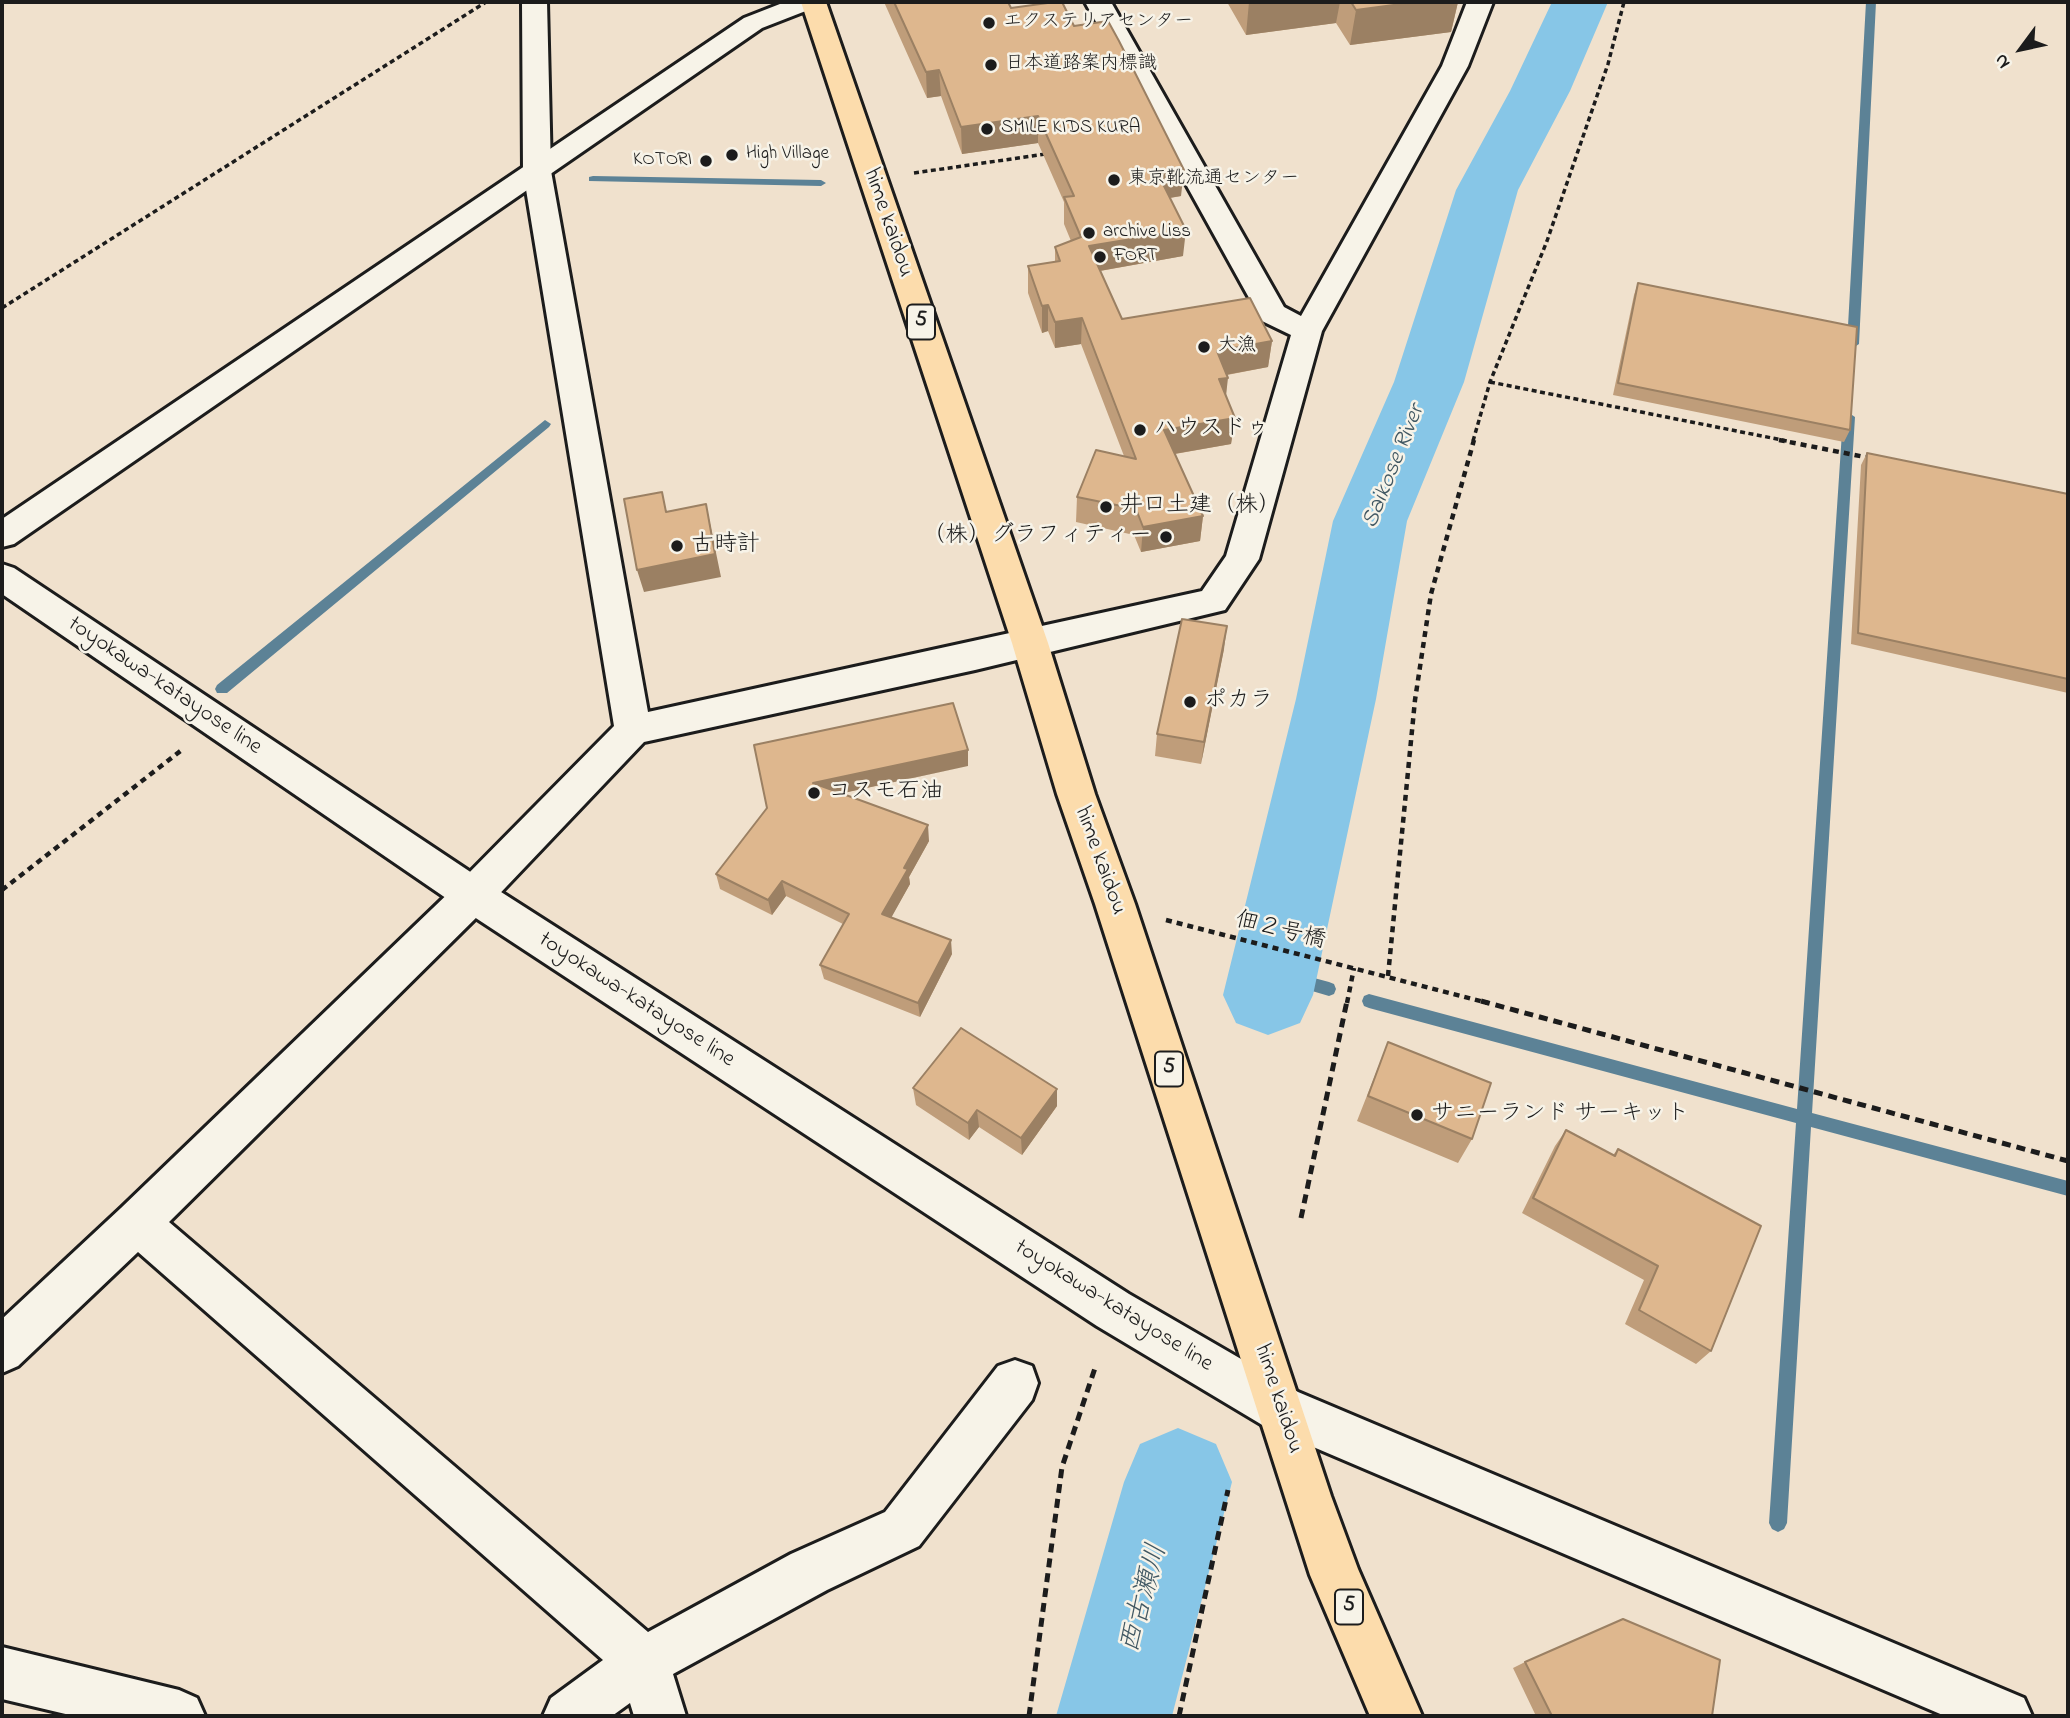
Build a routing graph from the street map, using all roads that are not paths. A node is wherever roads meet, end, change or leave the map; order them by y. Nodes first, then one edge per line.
1 (534, 2) edge
2 (807, 2) edge
3 (813, 2) edge
4 (1098, 2) edge
5 (1480, 2) edge
6 (537, 171) junction
7 (1307, 331) junction
8 (2, 535) edge
9 (2, 577) edge
10 (1030, 643) junction
11 (633, 730) junction
12 (473, 895) junction
13 (137, 1223) junction
14 (2, 1350) edge
15 (1015, 1383) dead end
16 (1281, 1409) junction
17 (644, 1662) junction
18 (2, 1673) edge
19 (179, 1716) edge
20 (569, 1716) edge
21 (660, 1716) edge
22 (1396, 1716) edge
23 (2006, 1716) edge

1 - 6 street
2 - 6 street
3 - 10 main road, hime kaidou / 5
4 - 7 street
5 - 7 street
6 - 8 street
6 - 11 street
7 - 10 street
9 - 12 street, toyokawa-katayose line
10 - 11 street
10 - 16 main road, hime kaidou / 5
11 - 12 street
12 - 13 street
12 - 16 street, toyokawa-katayose line
13 - 14 street
13 - 17 street
15 - 17 street
16 - 22 main road, hime kaidou / 5
16 - 23 street, toyokawa-katayose line
17 - 20 street
17 - 21 street
18 - 19 street

